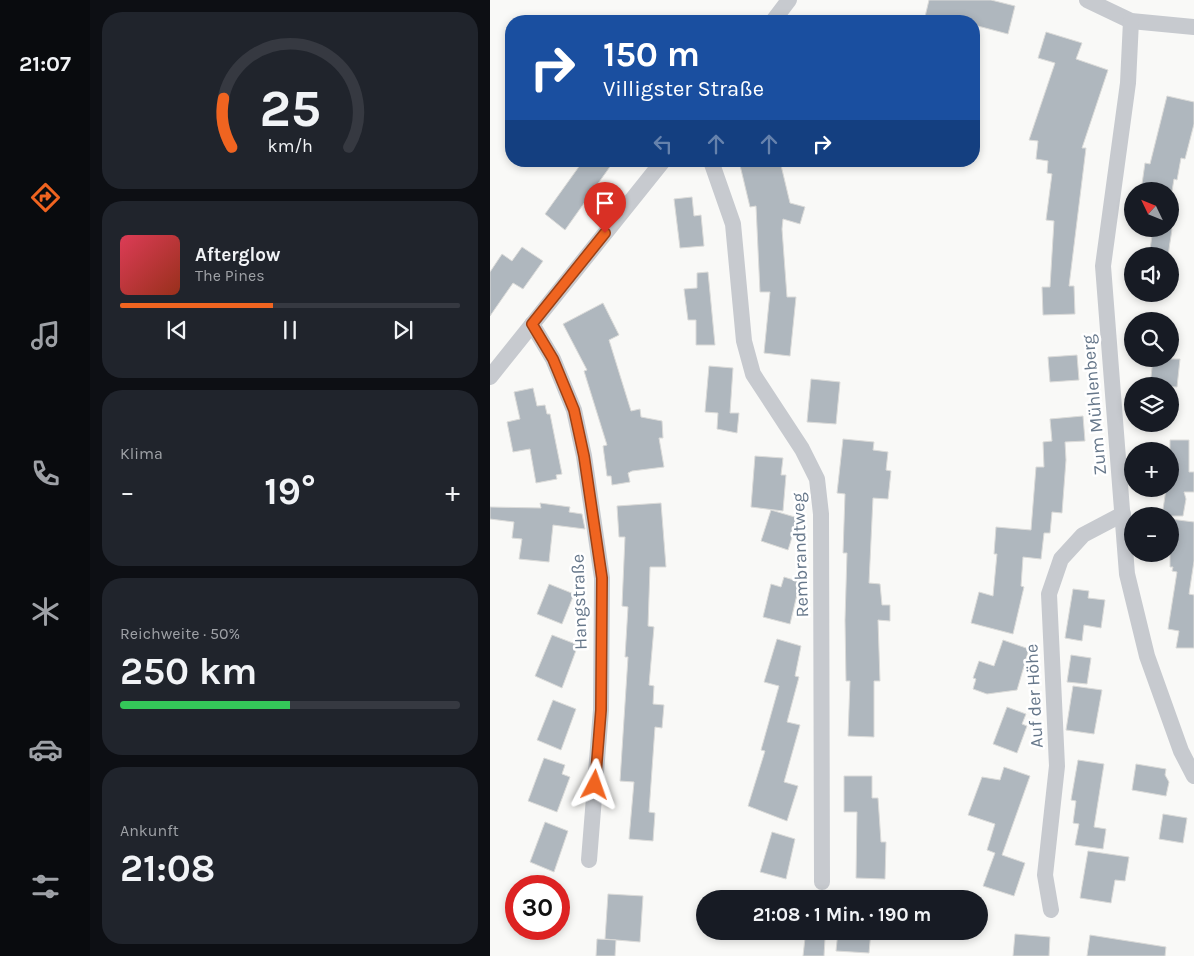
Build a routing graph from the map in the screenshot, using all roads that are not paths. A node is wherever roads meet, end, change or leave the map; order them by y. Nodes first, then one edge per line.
1 (790, 0) edge
2 (1095, 1) edge
3 (778, 15) edge
4 (1131, 21) junction
5 (1194, 27) edge
6 (658, 167) edge
7 (713, 167) edge
8 (532, 324) junction
9 (490, 377) edge
10 (1123, 514) junction
11 (1194, 776) edge
12 (589, 860) dead end
13 (822, 882) dead end
14 (1051, 910) dead end

1 - 3 street
2 - 4 street
4 - 5 street
4 - 10 street, Zum Mühlenberg
6 - 8 street
7 - 13 street, Rembrandtweg
8 - 9 street
8 - 12 street, Hangstraße
10 - 11 street, Zum Mühlenberg
10 - 14 street, Auf der Höhe

